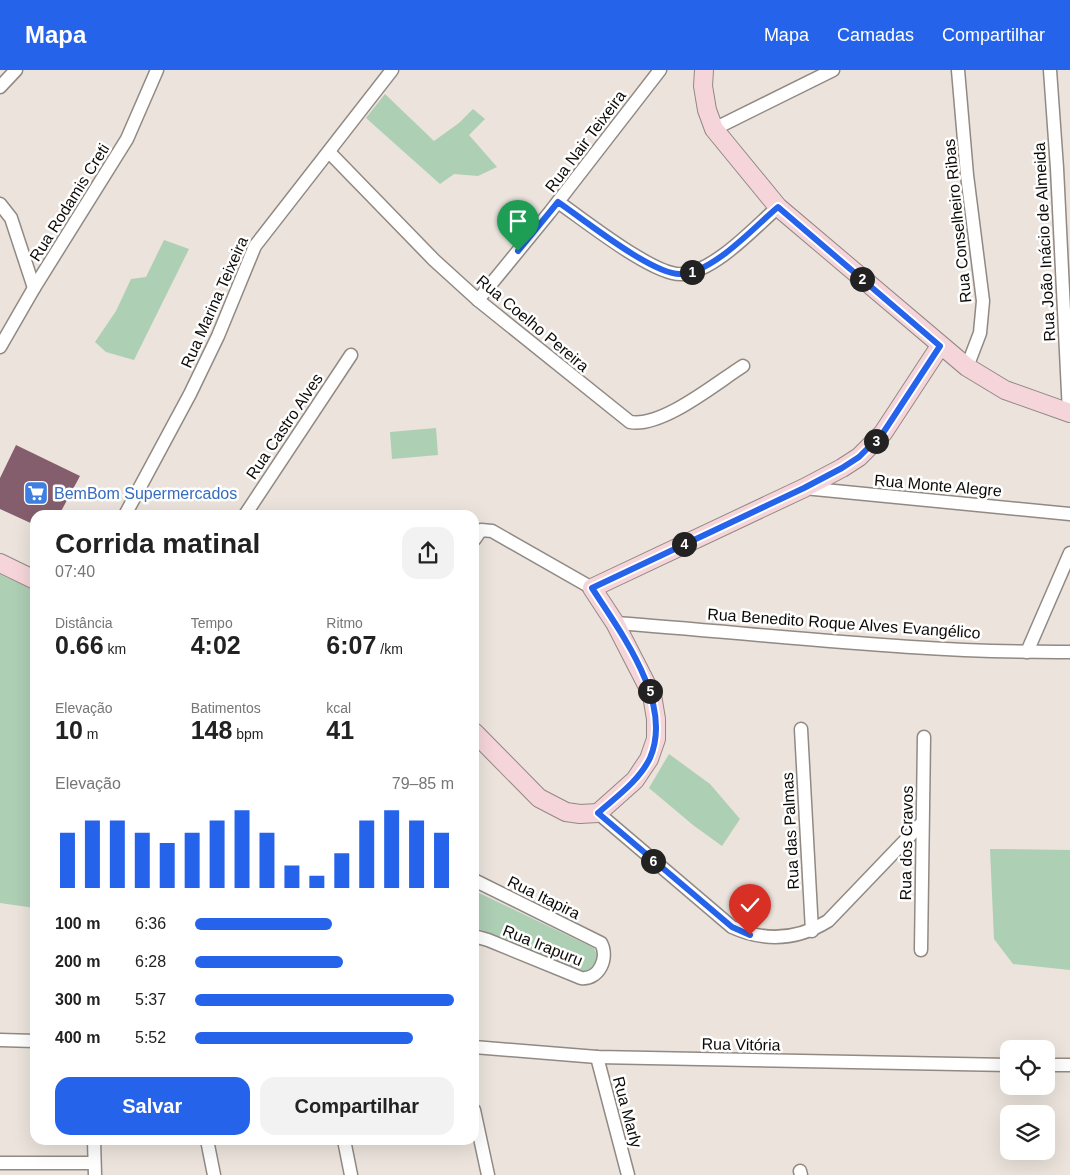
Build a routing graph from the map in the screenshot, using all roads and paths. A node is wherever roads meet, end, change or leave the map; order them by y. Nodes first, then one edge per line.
1 (16, 70) edge
2 (157, 70) edge
3 (392, 70) edge
4 (704, 70) edge
5 (833, 70) edge
6 (958, 70) edge
7 (1050, 70) edge
8 (655, 72) edge
9 (0, 87) edge
10 (714, 129) junction
11 (329, 152) junction
12 (1064, 168) edge
13 (558, 202) junction
14 (0, 204) edge
15 (778, 207) junction
16 (34, 288) junction
17 (478, 300) junction
18 (940, 346) junction
19 (0, 347) edge
20 (351, 355) dead end
21 (742, 366) dead end
22 (967, 367) junction
23 (1070, 413) edge
24 (804, 488) junction
25 (128, 510) edge
26 (247, 510) edge
27 (1070, 514) edge
28 (479, 534) edge
29 (1070, 553) edge
30 (0, 563) edge
31 (30, 578) edge
32 (592, 588) junction
33 (615, 623) junction
34 (1027, 652) junction
35 (1070, 652) edge
36 (800, 729) dead end
37 (479, 737) edge
38 (924, 737) dead end
39 (598, 813) junction
40 (921, 824) junction
41 (479, 882) edge
42 (812, 931) junction
43 (479, 937) edge
44 (601, 943) joint
45 (921, 950) dead end
46 (0, 1040) edge
47 (30, 1040) edge
48 (479, 1047) edge
49 (597, 1057) junction
50 (1000, 1065) edge
51 (1055, 1065) edge
52 (1070, 1065) edge
53 (479, 1133) edge
54 (94, 1145) edge
55 (208, 1145) edge
56 (345, 1145) edge
57 (0, 1163) edge
58 (95, 1169) edge
59 (214, 1175) edge
60 (352, 1175) edge
61 (488, 1175) edge
62 (628, 1175) edge

1 - 9 street
2 - 16 street, Rua Rodamis Creti
3 - 11 street, Rua Marina Teixeira
4 - 10 street
5 - 10 street
6 - 22 street, Rua Conselheiro Ribas
7 - 12 street, Rua João Inácio de Almeida
8 - 13 street, Rua Nair Teixeira
10 - 15 street
11 - 17 street, Rua Coelho Pereira
11 - 25 street, Rua Marina Teixeira
12 - 23 street, Rua João Inácio de Almeida
13 - 15 street
13 - 17 street, Rua Nair Teixeira
14 - 16 street
15 - 18 street
16 - 19 street, Rua Rodamis Creti
17 - 21 street, Rua Coelho Pereira
18 - 22 street
18 - 24 street
20 - 26 street, Rua Castro Alves
22 - 23 street
24 - 27 street, Rua Monte Alegre
24 - 32 street
28 - 32 street
29 - 34 street
30 - 31 street
32 - 33 street
33 - 34 street, Rua Benedito Roque Alves Evangélico
33 - 39 street
34 - 35 street, Rua Benedito Roque Alves Evangélico
36 - 42 street, Rua das Palmas
37 - 39 street
38 - 40 street, Rua dos Cravos
39 - 42 street
40 - 42 street
40 - 45 street, Rua dos Cravos
41 - 44 street, Rua Itapira
43 - 44 street, Rua Irapuru
46 - 47 street
48 - 49 street, Rua Vitória
49 - 50 street, Rua Vitória
49 - 62 street, Rua Marly
51 - 52 street
53 - 61 street
54 - 58 street
55 - 59 street
56 - 60 street
57 - 58 street

